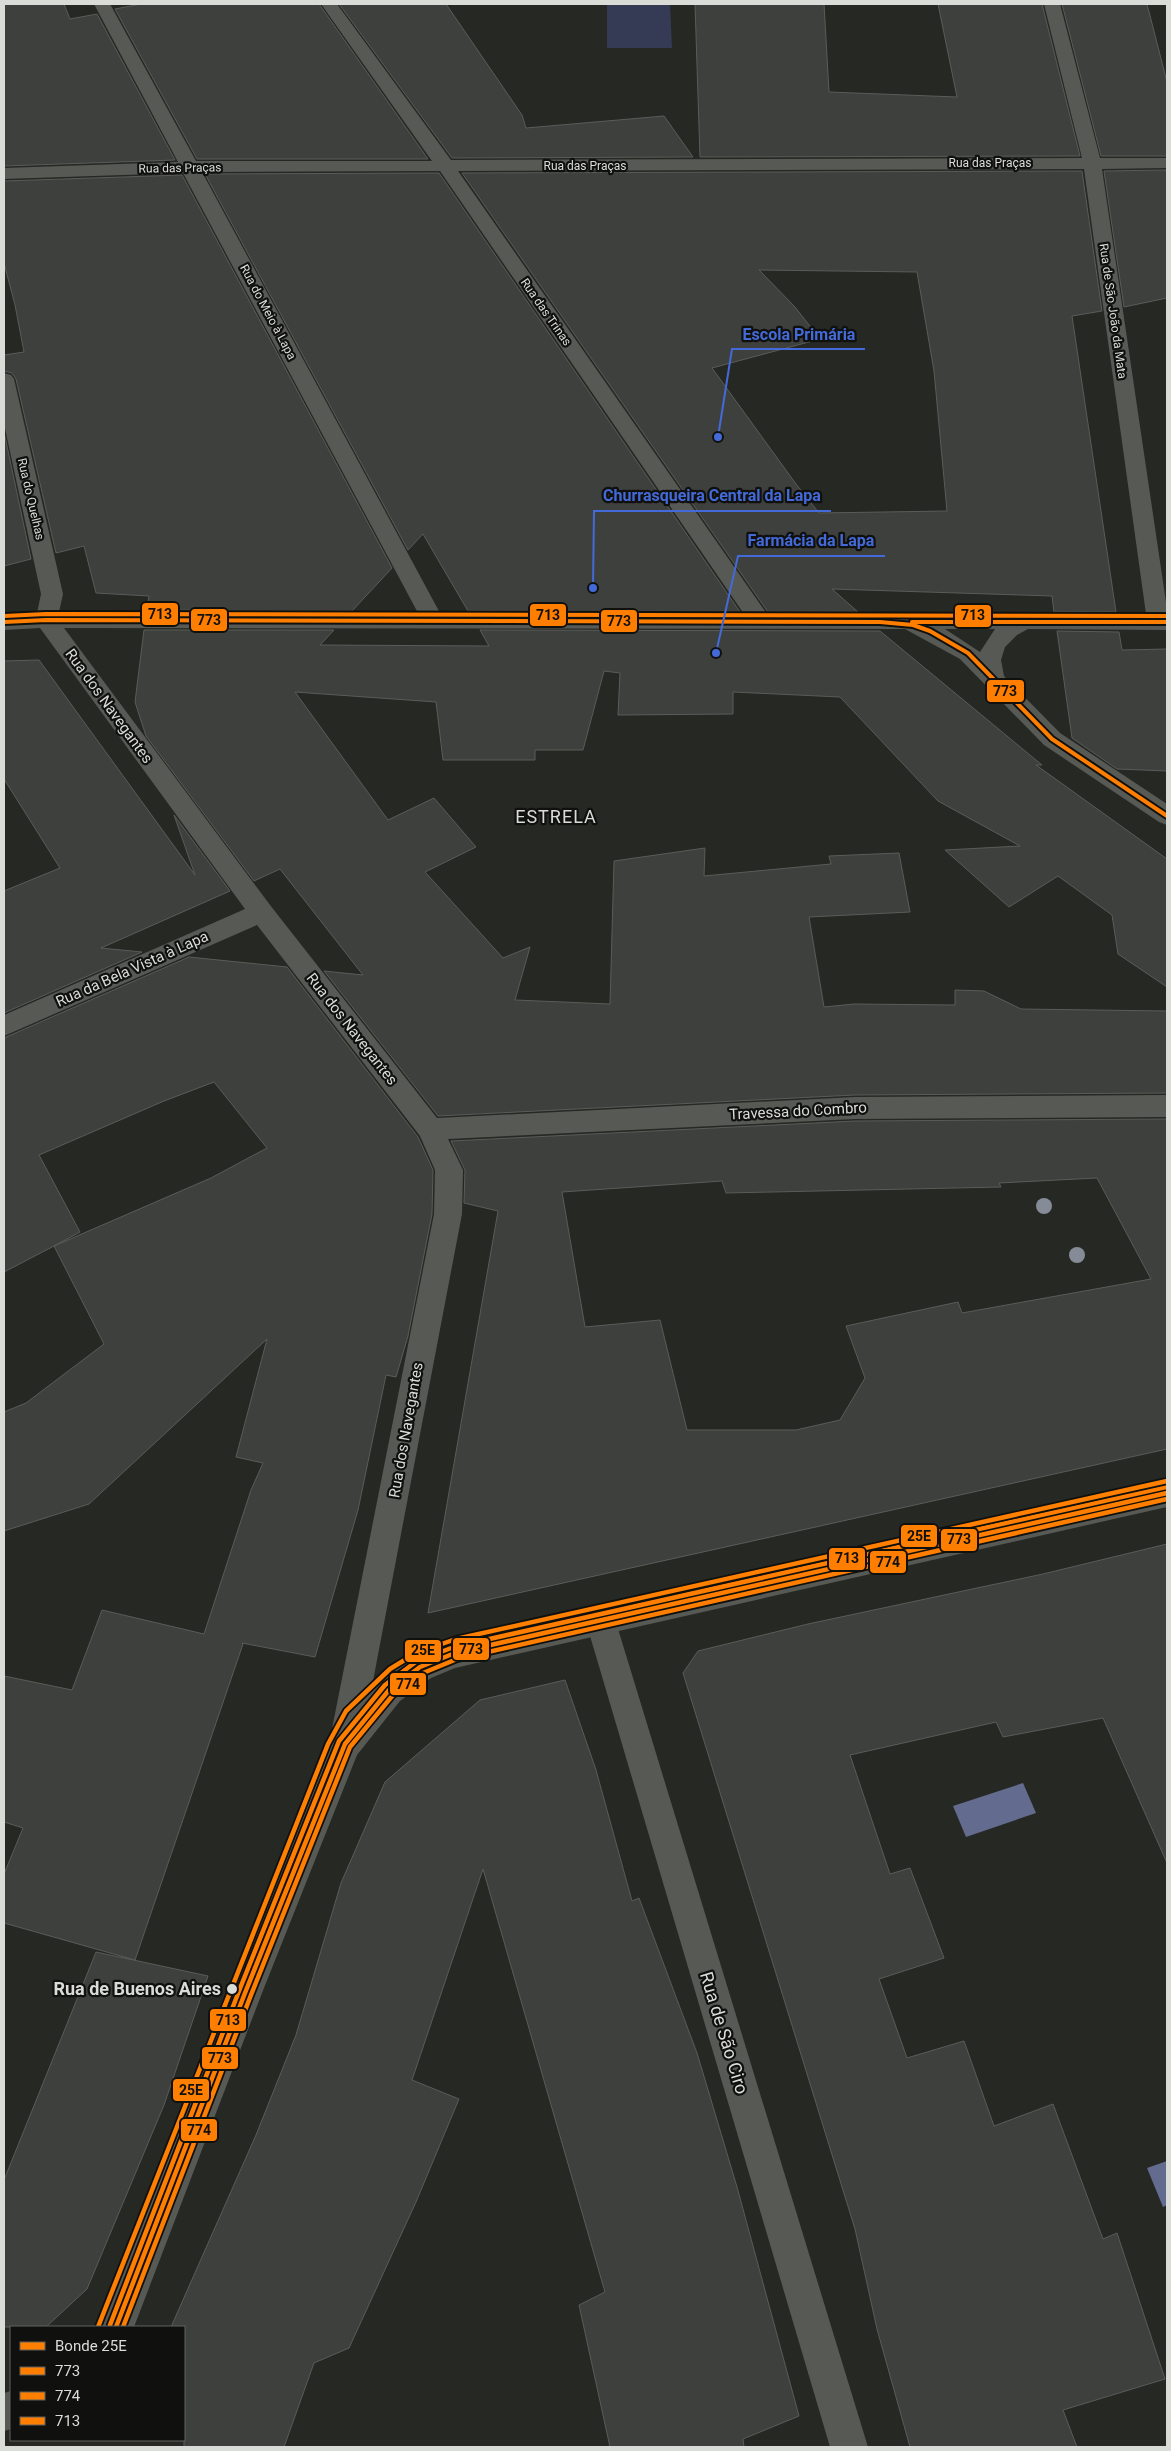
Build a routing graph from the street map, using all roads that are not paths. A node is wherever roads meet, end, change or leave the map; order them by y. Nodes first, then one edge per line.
1 (102, 4) edge
2 (329, 4) edge
3 (1052, 4) edge
4 (1092, 163) junction
5 (1167, 164) edge
6 (190, 167) junction
7 (446, 167) junction
8 (4, 174) edge
9 (4, 379) edge
10 (46, 620) junction
11 (433, 621) junction
12 (1028, 621) junction
13 (4, 622) edge
14 (761, 622) junction
15 (880, 622) junction
16 (1163, 622) edge
17 (994, 680) junction
18 (1167, 816) edge
19 (261, 912) junction
20 (4, 1026) edge
21 (1167, 1106) edge
22 (430, 1130) junction
23 (1167, 1493) edge
24 (600, 1619) junction
25 (346, 1744) junction
26 (116, 2326) edge
27 (849, 2447) edge

1 - 6 street, Rua do Meio à Lapa
2 - 7 street, Rua das Trinas
3 - 4 street, Rua de São João da Mata
4 - 5 street, Rua das Praças
4 - 7 street, Rua das Praças
4 - 16 street, Rua de São João da Mata
6 - 7 street, Rua das Praças
6 - 8 street, Rua das Praças
6 - 11 street, Rua do Meio à Lapa
7 - 14 street, Rua das Trinas
9 - 10 street, Rua do Quelhas
10 - 11 street
10 - 13 street
10 - 19 street, Rua dos Navegantes
11 - 14 street
12 - 15 street
12 - 16 street
12 - 17 street
14 - 15 street
15 - 17 street
17 - 18 street
19 - 20 street, Rua da Bela Vista à Lapa
19 - 22 street, Rua dos Navegantes
21 - 22 street, Travessa do Combro
22 - 25 street, Rua dos Navegantes
23 - 24 street
24 - 25 street
24 - 27 street, Rua de São Ciro
25 - 26 street, Rua dos Navegantes

